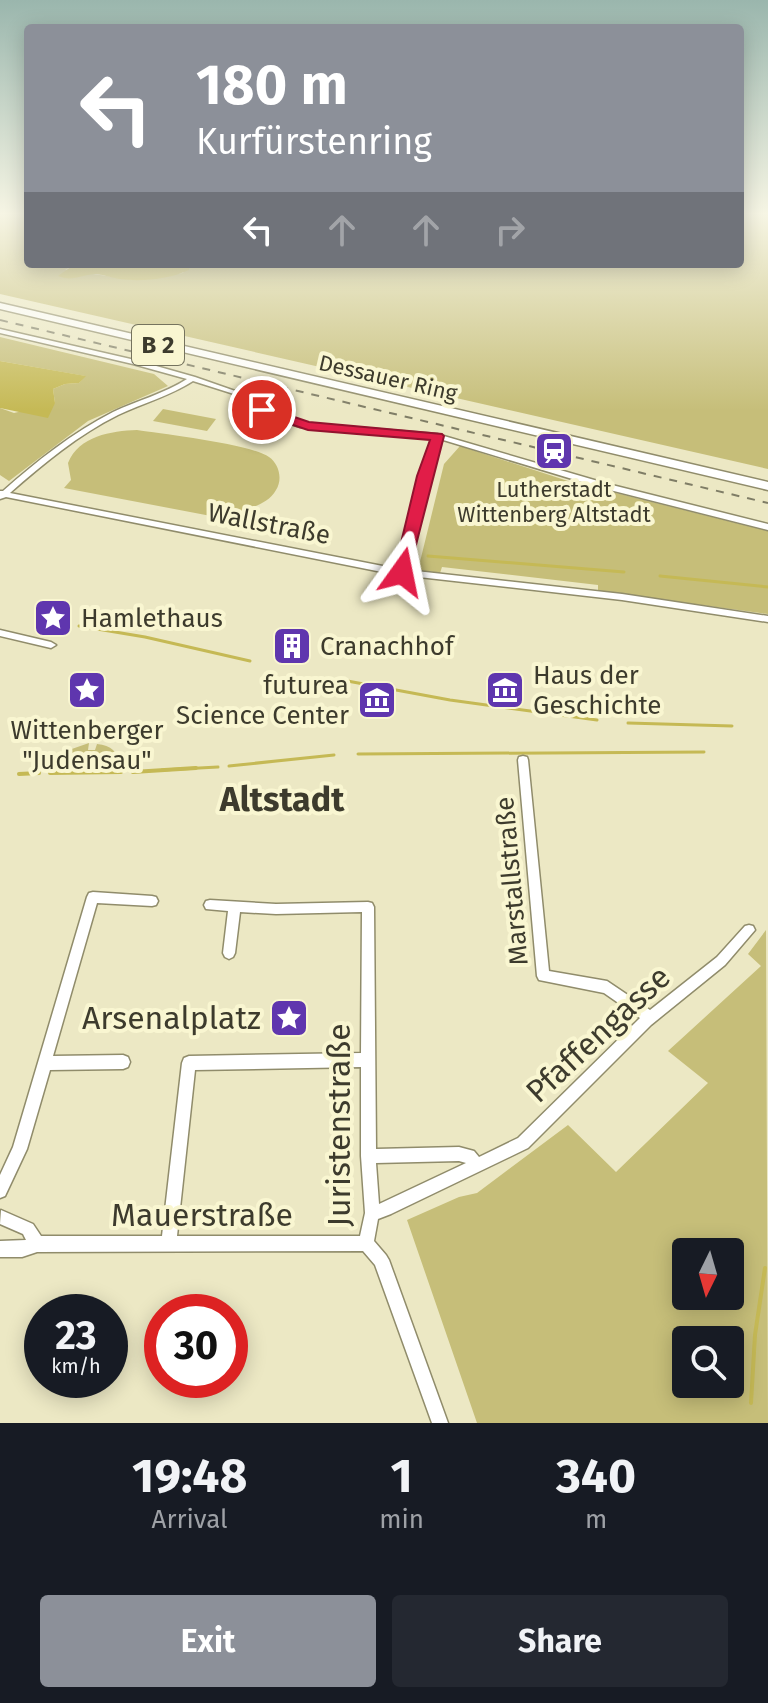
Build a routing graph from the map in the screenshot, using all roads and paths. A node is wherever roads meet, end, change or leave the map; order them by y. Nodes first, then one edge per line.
1 (0, 303) edge
2 (0, 331) edge
3 (193, 378) junction
4 (437, 436) junction
5 (768, 479) edge
6 (768, 486) edge
7 (2, 495) edge
8 (768, 527) edge
9 (402, 572) junction
10 (768, 619) edge
11 (0, 633) edge
12 (51, 645) dead end
13 (523, 760) dead end
14 (152, 901) dead end
15 (210, 905) dead end
16 (235, 907) junction
17 (749, 930) dead end
18 (229, 953) dead end
19 (650, 1017) junction
20 (367, 1060) junction
21 (123, 1062) dead end
22 (47, 1063) junction
23 (368, 1156) junction
24 (476, 1164) junction
25 (0, 1191) edge
26 (372, 1213) junction
27 (0, 1214) edge
28 (366, 1243) junction
29 (37, 1244) junction
30 (169, 1244) junction
31 (0, 1249) edge
32 (440, 1423) edge

1 - 5 main road, Dessauer Ring / B 2
1 - 6 main road, Dessauer Ring / B 2
2 - 3 street
3 - 4 street
3 - 7 street
4 - 8 street
4 - 9 street
7 - 9 street, Wallstraße
9 - 10 street, Wallstraße
11 - 12 street
13 - 19 street, Marstallstraße
14 - 22 street
15 - 16 street
16 - 18 street
16 - 20 street, Juristenstraße
17 - 19 street, Pfaffengasse
19 - 24 street, Pfaffengasse
20 - 23 street, Juristenstraße
20 - 30 street
21 - 22 street
22 - 25 street
23 - 24 street
23 - 26 street, Juristenstraße
24 - 26 street, Pfaffengasse
26 - 28 street, Juristenstraße
27 - 29 street
28 - 30 street, Mauerstraße
28 - 32 street, Juristenstraße
29 - 30 street, Mauerstraße
29 - 31 street, Mauerstraße

